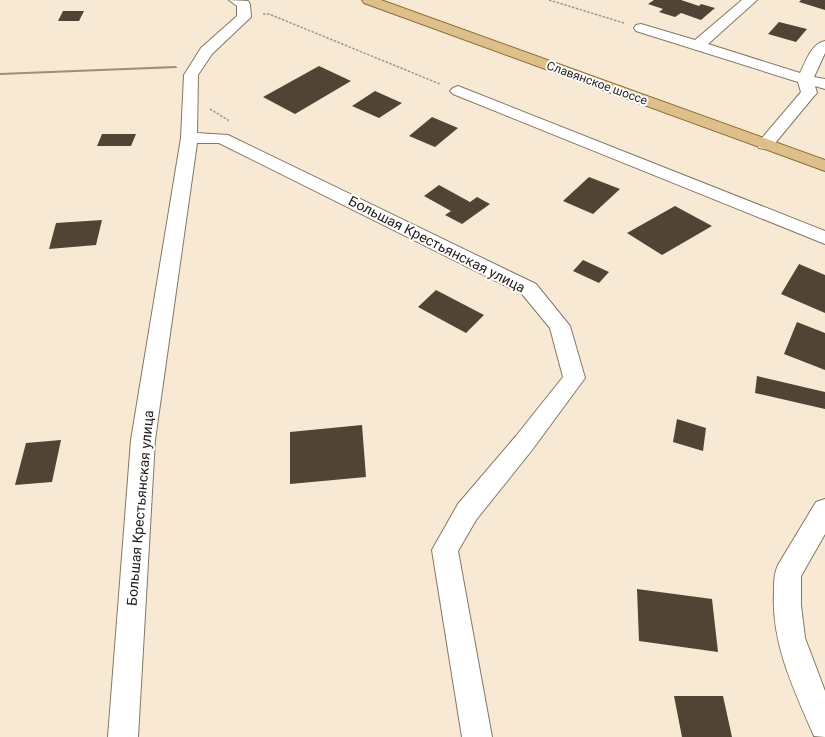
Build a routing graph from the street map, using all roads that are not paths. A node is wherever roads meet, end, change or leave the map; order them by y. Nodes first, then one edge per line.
1 (369, 0) edge
2 (750, 0) edge
3 (239, 6) edge
4 (641, 28) road end
5 (825, 45) edge
6 (697, 46) junction
7 (805, 79) junction
8 (825, 84) edge
9 (458, 91) road end
10 (190, 138) junction
11 (765, 144) junction
12 (825, 166) edge
13 (825, 238) edge
14 (825, 510) edge
15 (825, 725) edge
16 (123, 737) edge
17 (478, 737) edge

1 - 11 main road, Славянское шоссе
2 - 6 street
3 - 10 street, Большая Крестьянская улица
4 - 6 street
5 - 7 street
6 - 7 street
7 - 8 street
7 - 11 street
9 - 13 street
10 - 16 street, Большая Крестьянская улица
10 - 17 street, Большая Крестьянская улица
11 - 12 main road, Славянское шоссе
14 - 15 street

